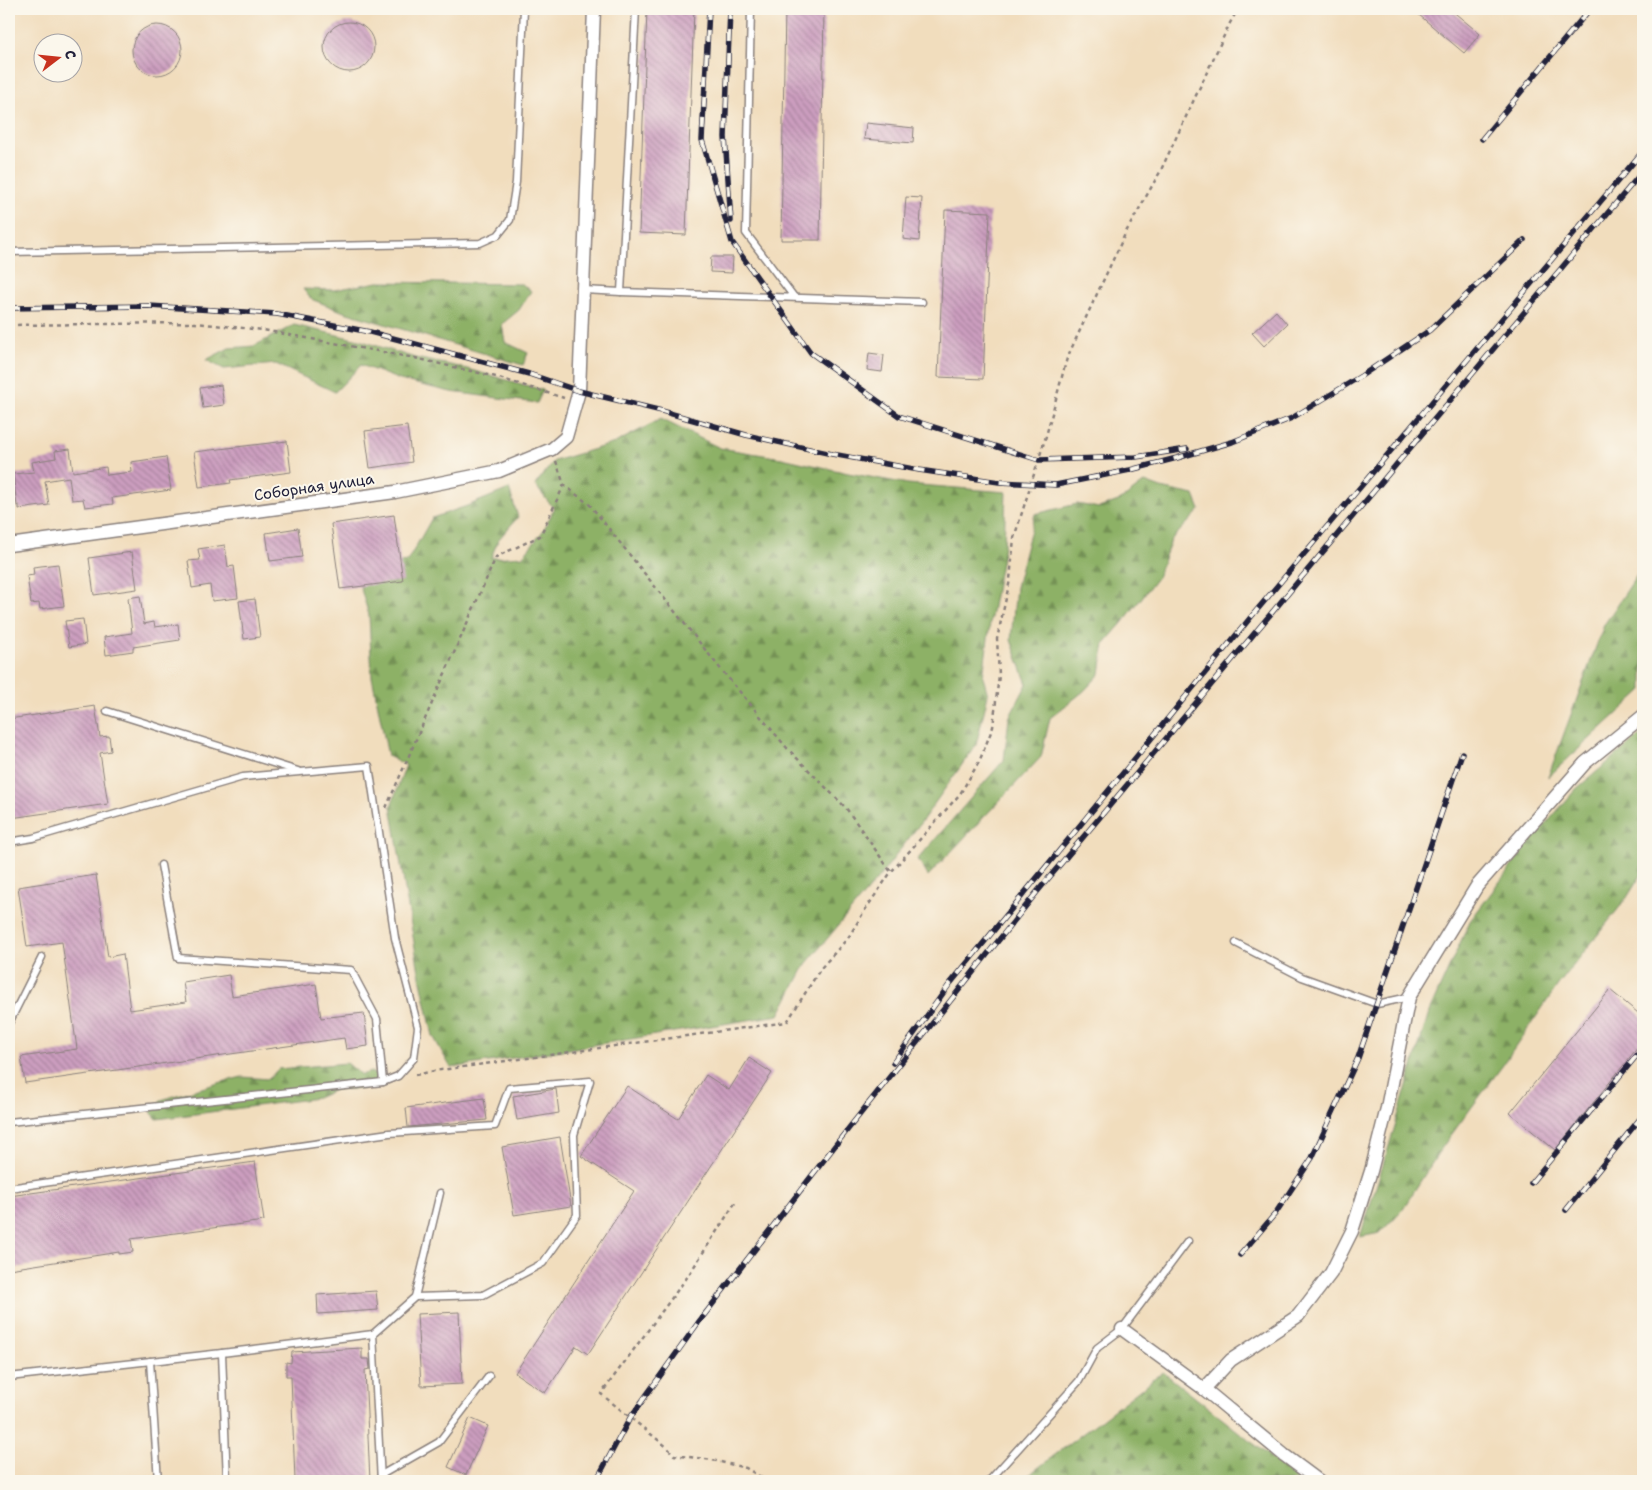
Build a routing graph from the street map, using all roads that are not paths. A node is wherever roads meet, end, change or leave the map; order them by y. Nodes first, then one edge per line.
1 (524, 9) edge
2 (594, 9) edge
3 (636, 9) edge
4 (751, 9) edge
5 (9, 252) edge
6 (583, 290) junction
7 (621, 292) junction
8 (794, 297) junction
9 (922, 302) dead end
10 (9, 545) edge
11 (107, 711) dead end
12 (1643, 716) edge
13 (301, 772) junction
14 (9, 842) edge
15 (161, 865) dead end
16 (1236, 943) dead end
17 (42, 957) dead end
18 (1409, 997) junction
19 (9, 1023) edge
20 (383, 1082) junction
21 (9, 1122) edge
22 (9, 1188) edge
23 (440, 1193) dead end
24 (1188, 1241) dead end
25 (415, 1297) junction
26 (1122, 1329) junction
27 (373, 1334) junction
28 (222, 1353) junction
29 (150, 1361) junction
30 (489, 1376) dead end
31 (9, 1377) edge
32 (1204, 1390) junction
33 (381, 1478) edge
34 (158, 1481) edge
35 (227, 1481) edge
36 (989, 1481) edge
37 (1319, 1481) edge

1 - 5 lane
2 - 6 street, Соборная улица
3 - 7 lane
4 - 8 lane
6 - 7 lane
6 - 10 street, Соборная улица
7 - 8 lane
8 - 9 lane
11 - 13 lane
12 - 18 street
13 - 14 lane
13 - 20 lane
15 - 20 lane
16 - 18 lane
17 - 19 lane
18 - 32 street
20 - 21 lane
22 - 25 lane
23 - 25 lane
24 - 26 lane
25 - 27 lane
26 - 32 street
26 - 36 lane
27 - 28 lane
27 - 33 lane
28 - 29 lane
28 - 35 lane
29 - 31 lane
29 - 34 lane
30 - 33 lane
32 - 37 street

